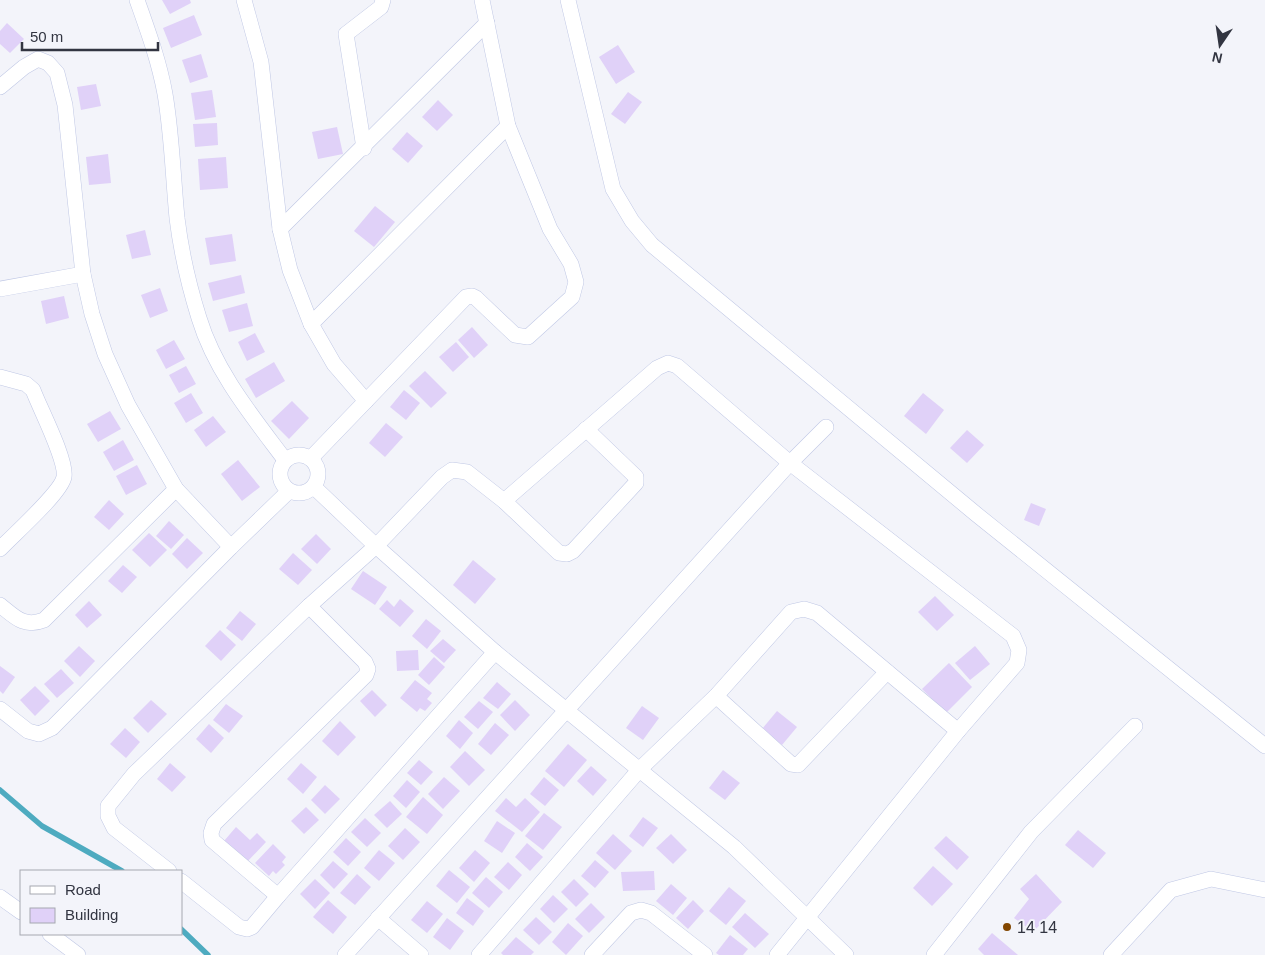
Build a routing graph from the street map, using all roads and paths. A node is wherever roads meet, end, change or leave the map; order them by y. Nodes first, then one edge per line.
1 (137, 0) edge
2 (244, 0) edge
3 (383, 0) edge
4 (482, 0) edge
5 (568, 0) edge
6 (487, 23) junction
7 (0, 87) edge
8 (508, 126) junction
9 (364, 148) junction
10 (280, 229) junction
11 (83, 274) junction
12 (0, 289) edge
13 (311, 324) junction
14 (0, 377) edge
15 (366, 401) junction
16 (826, 427) dead end
17 (586, 429) junction
18 (311, 458) junction
19 (285, 460) junction
20 (790, 462) junction
21 (315, 488) junction
22 (176, 489) junction
23 (289, 491) junction
24 (504, 501) junction
25 (376, 546) junction
26 (231, 547) junction
27 (0, 549) edge
28 (0, 605) edge
29 (309, 606) junction
30 (496, 652) junction
31 (887, 672) junction
32 (716, 696) junction
33 (0, 710) edge
34 (567, 711) junction
35 (1135, 726) dead end
36 (958, 731) junction
37 (1265, 746) edge
38 (640, 770) junction
39 (168, 870) edge
40 (182, 882) edge
41 (1265, 890) edge
42 (278, 896) junction
43 (0, 897) edge
44 (20, 911) edge
45 (807, 917) junction
46 (378, 918) junction
47 (51, 935) edge
48 (78, 955) edge
49 (345, 955) edge
50 (421, 955) edge
51 (479, 955) edge
52 (592, 955) edge
53 (705, 955) edge
54 (777, 955) edge
55 (846, 955) edge
56 (934, 955) edge
57 (1111, 955) edge

1 - 19 street
2 - 10 street
3 - 9 street
4 - 6 street
5 - 37 street
6 - 8 street
6 - 9 street
7 - 11 street
8 - 13 street
8 - 15 street
9 - 10 street
10 - 13 street
11 - 12 street
11 - 22 street
13 - 15 street
14 - 27 street
15 - 18 street
16 - 20 street
17 - 20 street
17 - 24 street
17 - 24 street
18 - 19 street
18 - 21 street
19 - 23 street
20 - 34 street
20 - 36 street
21 - 23 street
21 - 25 street
22 - 26 street
22 - 28 street
23 - 26 street
24 - 25 street
25 - 29 street
25 - 30 street
26 - 33 street
29 - 39 street
29 - 42 street
30 - 34 street
30 - 42 street
31 - 32 street
31 - 32 street
31 - 36 street
32 - 38 street
34 - 38 street
34 - 46 street
35 - 56 street
36 - 45 street
38 - 45 street
38 - 51 street
40 - 42 street
41 - 57 street
43 - 44 street
45 - 54 street
45 - 55 street
46 - 49 street
46 - 50 street
47 - 48 street
52 - 53 street

